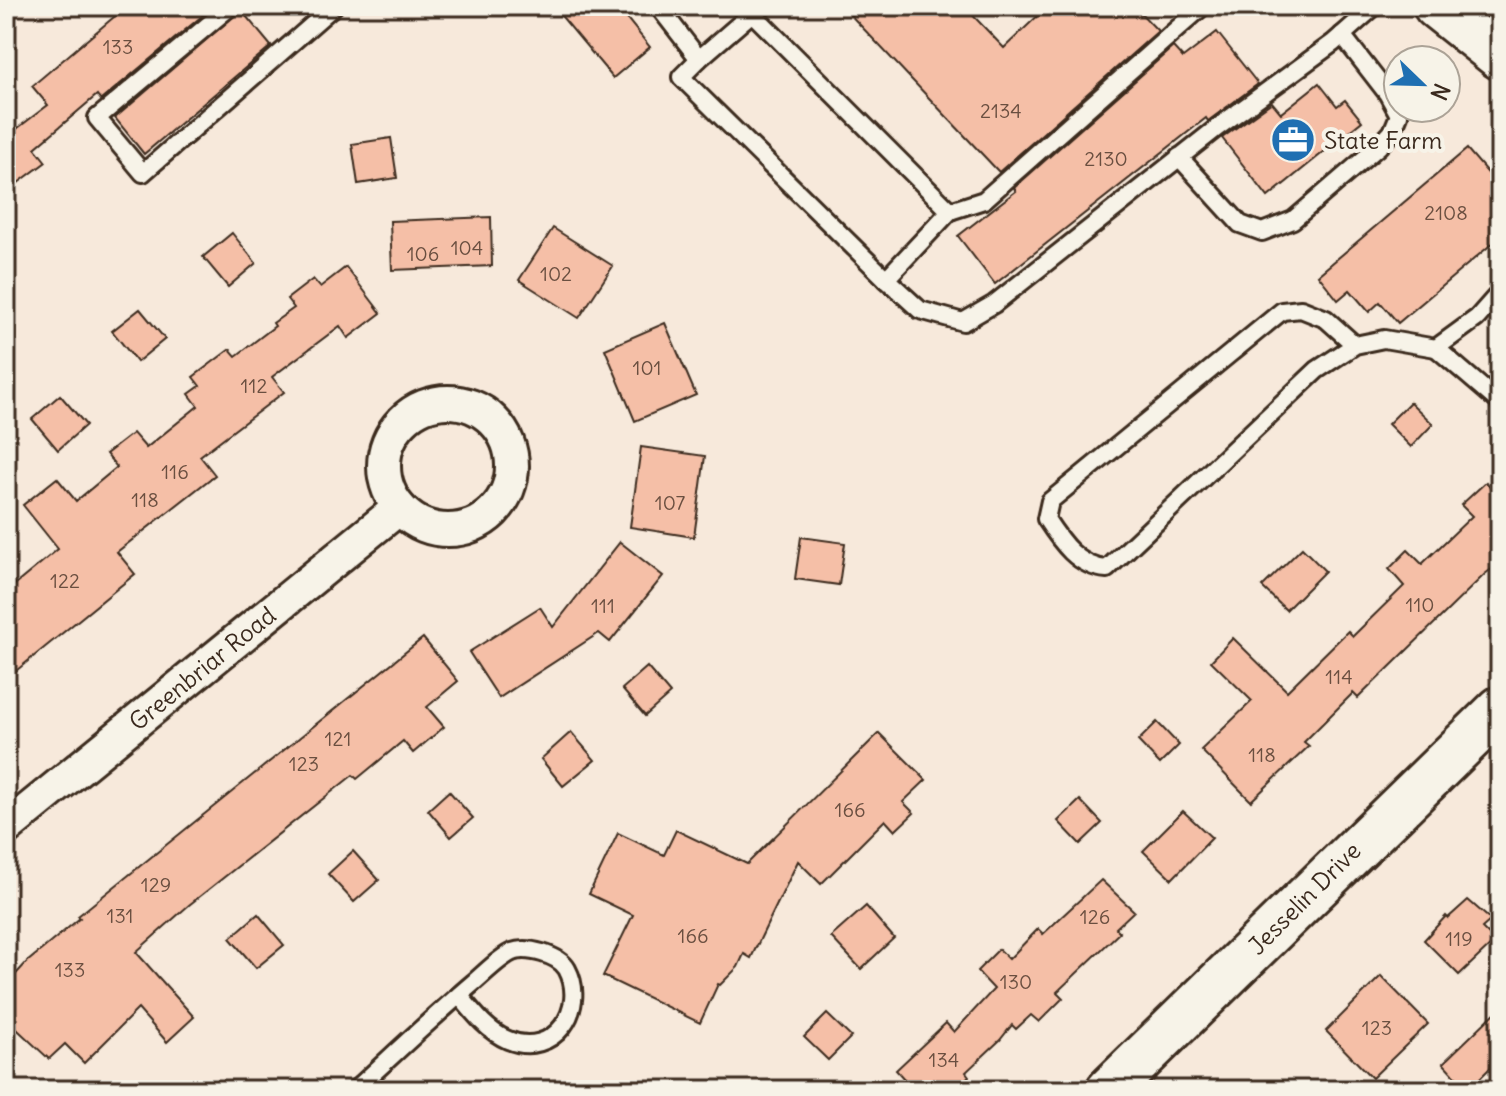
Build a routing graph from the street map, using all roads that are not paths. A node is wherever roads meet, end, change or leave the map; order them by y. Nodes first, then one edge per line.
1 (231, 6) edge
2 (658, 6) edge
3 (1375, 6) edge
4 (1436, 6) edge
5 (1200, 7) edge
6 (323, 10) edge
7 (756, 10) edge
8 (1342, 35) junction
9 (1500, 57) edge
10 (699, 59) junction
11 (1179, 157) junction
12 (950, 211) junction
13 (886, 279) junction
14 (1500, 292) edge
15 (1355, 345) junction
16 (1436, 348) junction
17 (1500, 403) edge
18 (399, 508) junction
19 (1500, 709) edge
20 (6, 828) edge
21 (459, 995) junction
22 (355, 1090) edge
23 (1109, 1090) edge

1 - 6 lane
2 - 10 lane
3 - 8 lane
4 - 9 street
5 - 12 lane
7 - 10 lane
7 - 12 lane
8 - 11 lane
8 - 11 lane
10 - 13 lane
11 - 13 lane
12 - 13 lane
14 - 16 lane
15 - 15 lane
15 - 16 lane
16 - 17 lane
18 - 18 street
18 - 20 street, Greenbriar Road
19 - 23 street, Jesselin Drive
21 - 21 lane
21 - 22 lane

